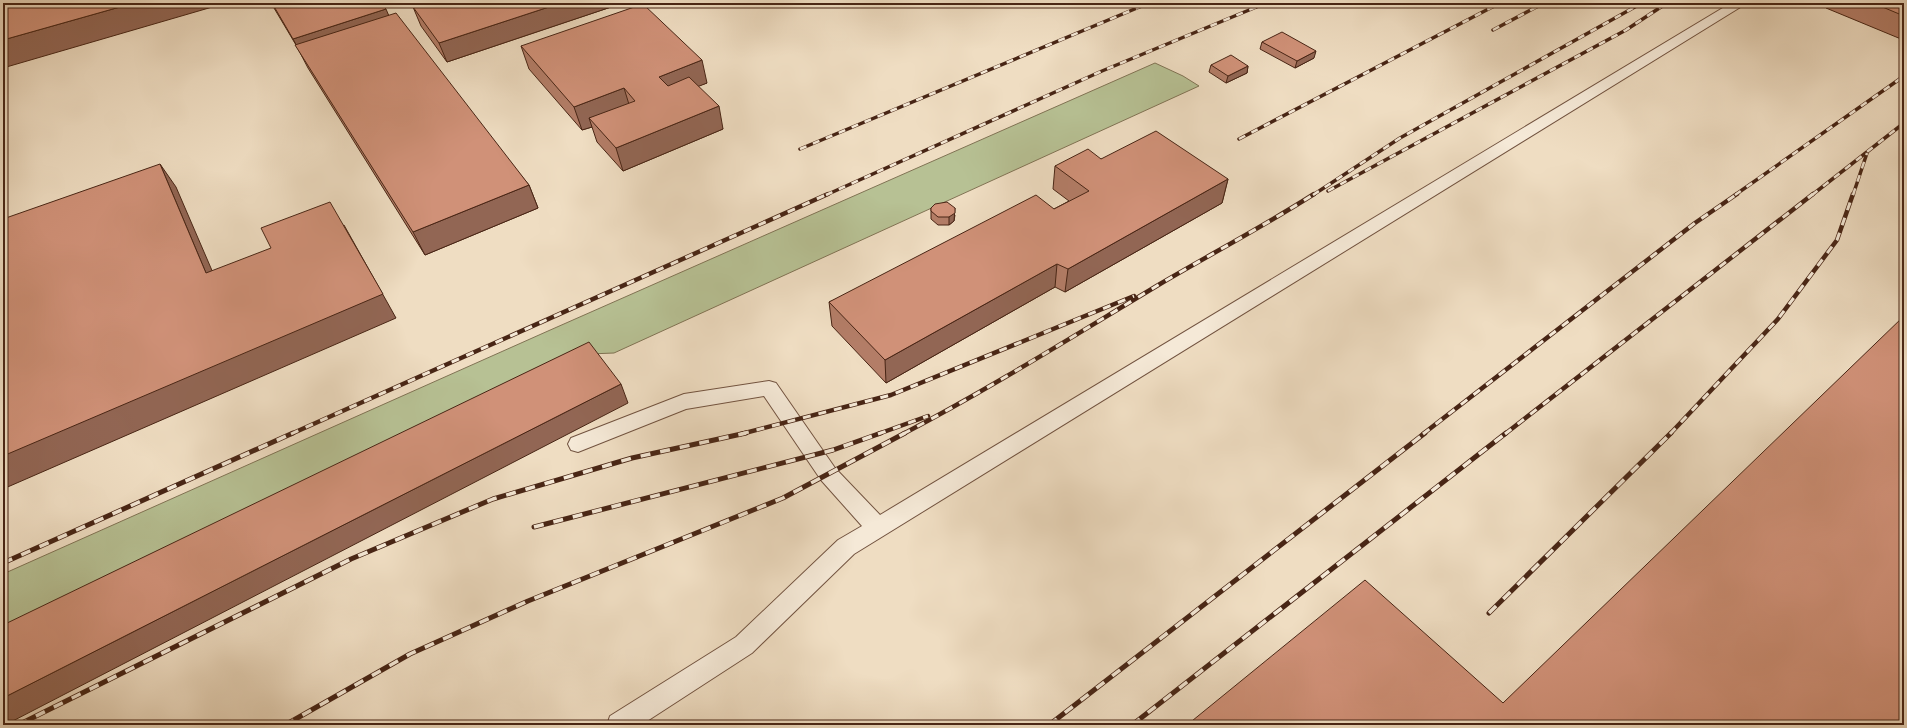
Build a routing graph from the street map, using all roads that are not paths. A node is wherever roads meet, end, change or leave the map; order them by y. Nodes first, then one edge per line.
1 (1740, 3) edge
2 (578, 444) dead end
3 (878, 528) junction
4 (619, 725) edge

1 - 3 lane
2 - 3 lane
3 - 4 lane

